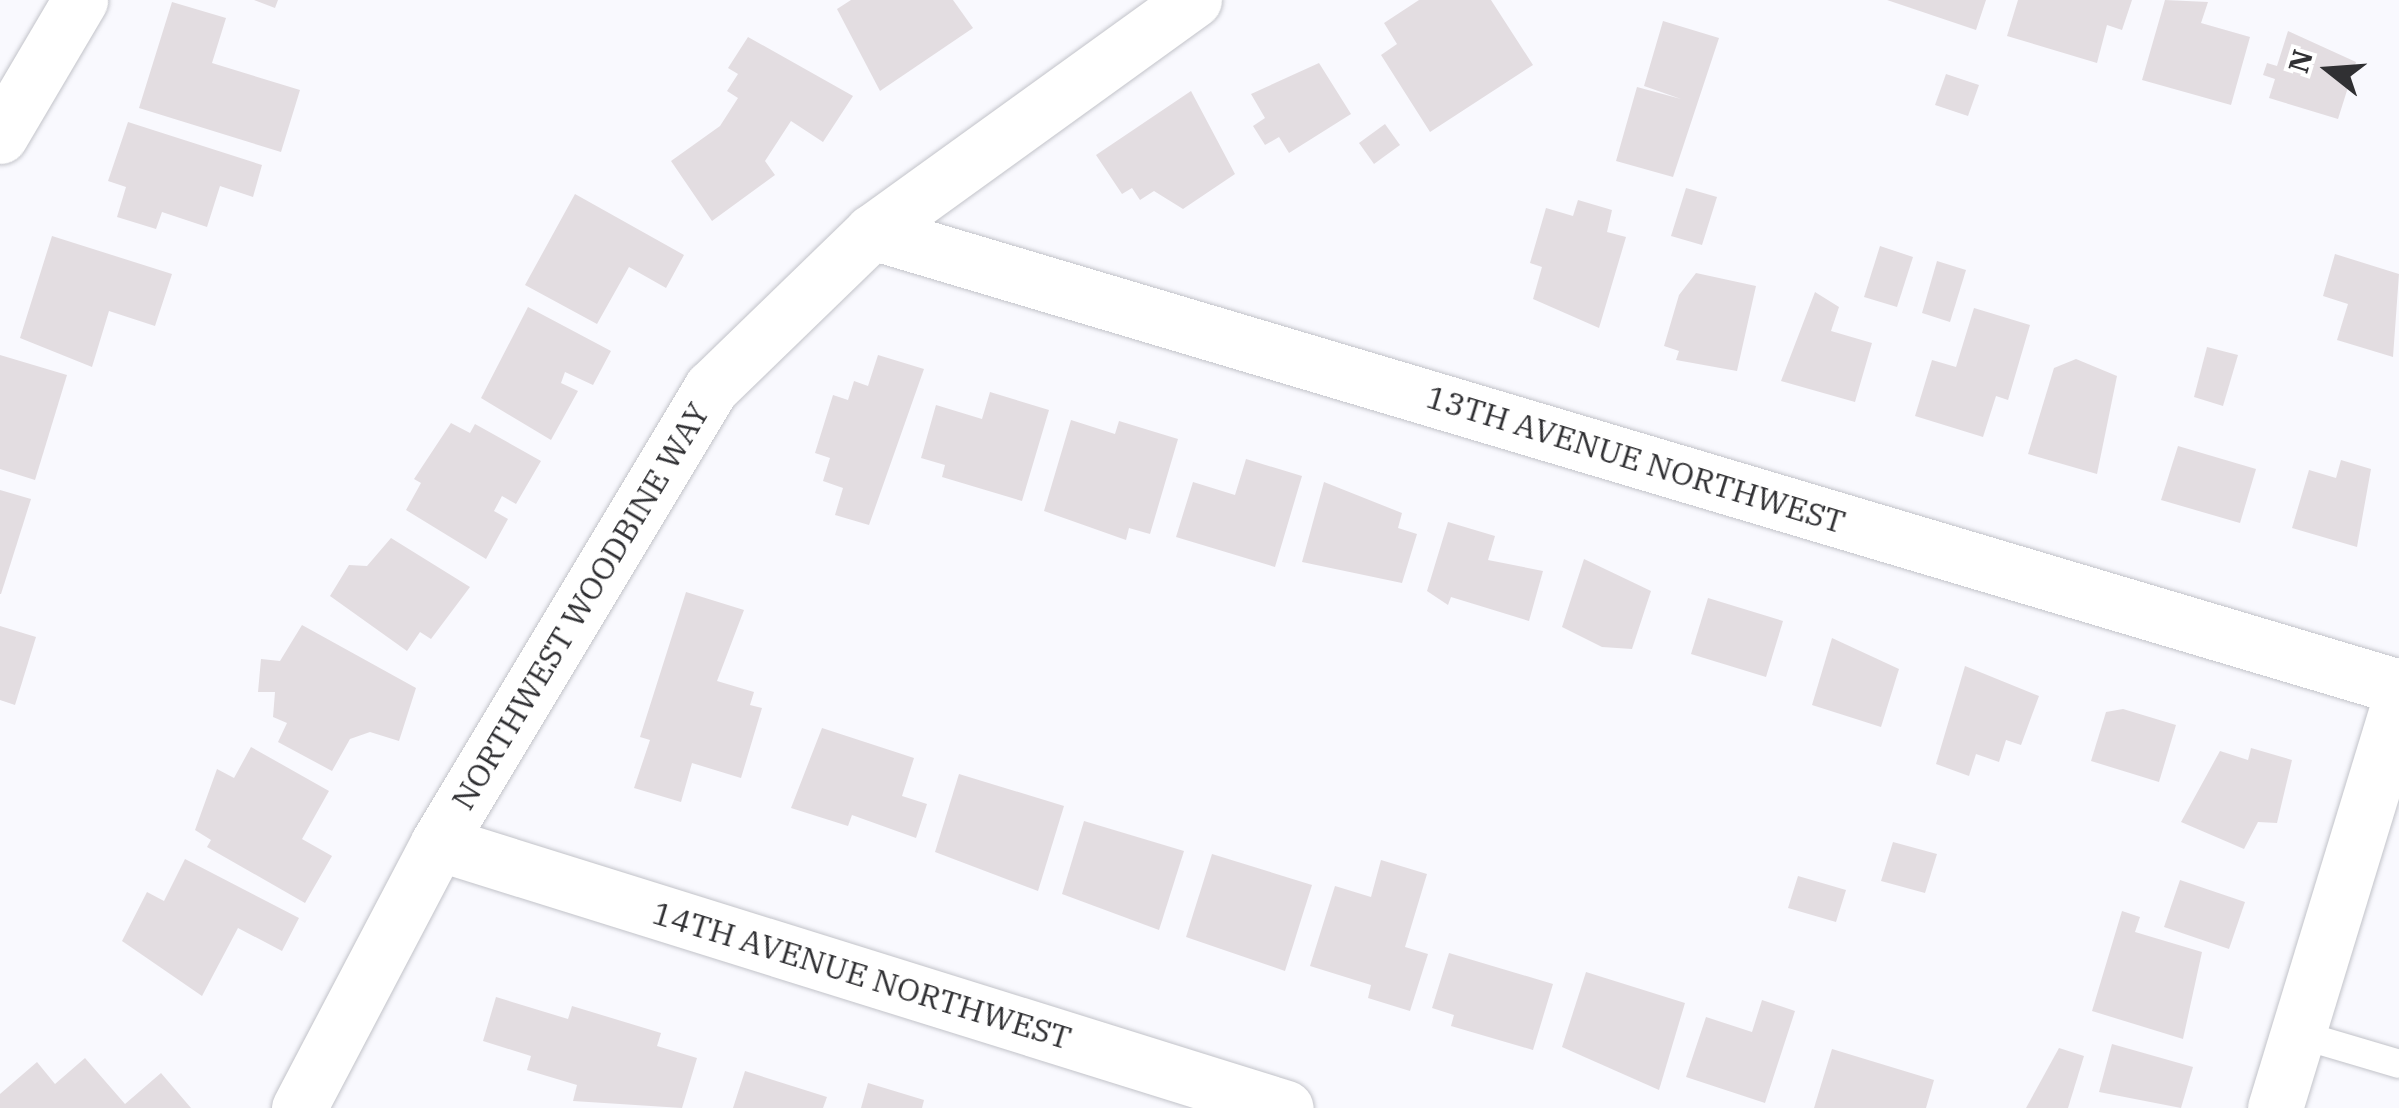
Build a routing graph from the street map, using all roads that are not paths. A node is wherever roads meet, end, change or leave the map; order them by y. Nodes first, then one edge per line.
1 (80, 0) edge
2 (1194, 0) edge
3 (0, 136) edge
4 (872, 232) junction
5 (2399, 687) edge
6 (2399, 703) edge
7 (438, 843) junction
8 (2298, 1034) junction
9 (2399, 1064) edge
10 (299, 1108) edge
11 (1286, 1108) edge
12 (2275, 1108) edge

1 - 3 street
2 - 4 street, NORTHWEST WOODBINE WAY
4 - 5 street, 13TH AVENUE NORTHWEST
4 - 7 street, NORTHWEST WOODBINE WAY
6 - 8 street
7 - 10 street, NORTHWEST WOODBINE WAY
7 - 11 street, 14TH AVENUE NORTHWEST
8 - 9 lane
8 - 12 street

